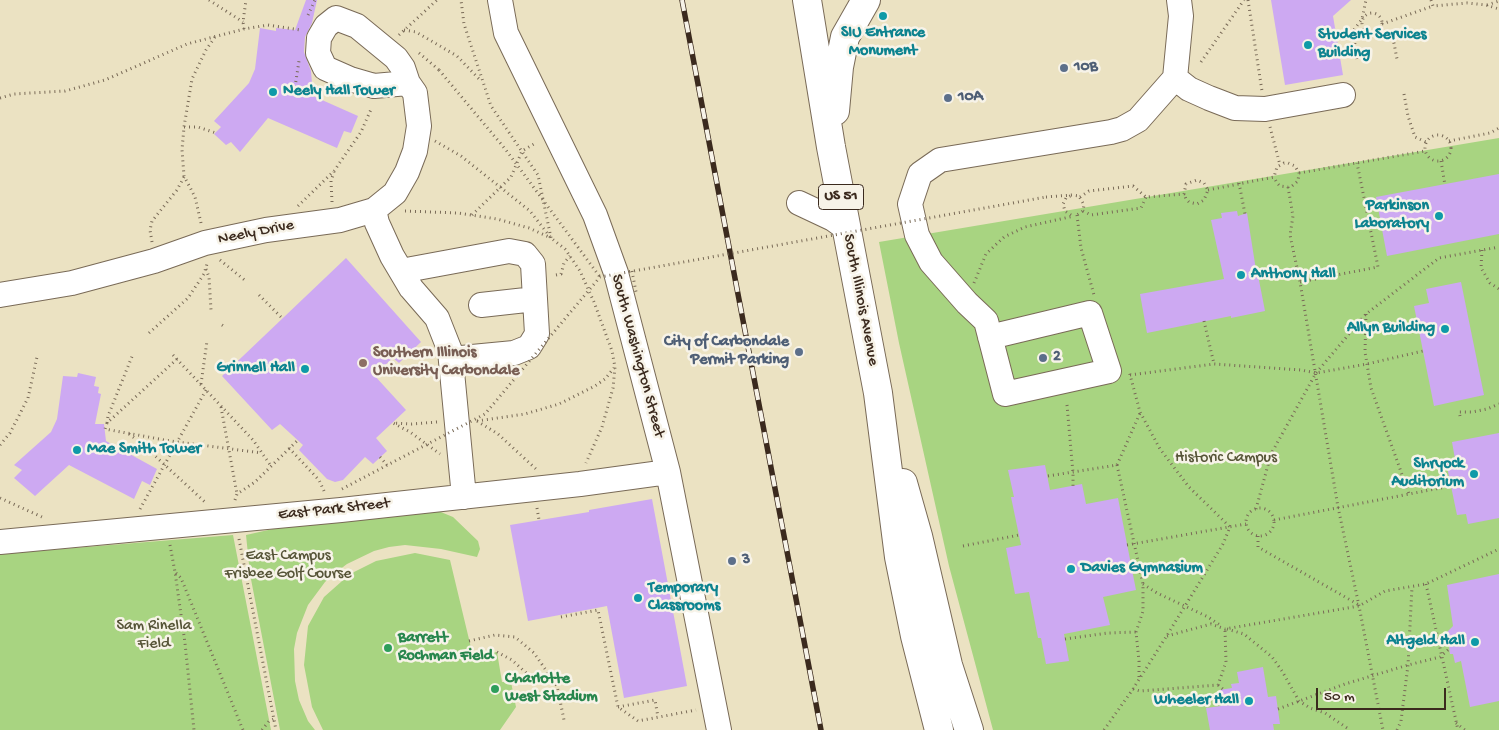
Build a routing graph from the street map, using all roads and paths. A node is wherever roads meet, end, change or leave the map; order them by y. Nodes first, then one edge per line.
1 (209, 0) edge
2 (246, 0) edge
3 (438, 0) edge
4 (461, 0) edge
5 (500, 0) edge
6 (807, 0) edge
7 (866, 0) edge
8 (1179, 0) edge
9 (1244, 0) edge
10 (1248, 0) edge
11 (1366, 0) edge
12 (1431, 0) edge
13 (1499, 1) edge
14 (1486, 5) junction
15 (1433, 6) junction
16 (1499, 9) edge
17 (1362, 20) junction
18 (243, 22) junction
19 (1382, 24) junction
20 (244, 29) junction
21 (304, 30) dead end
22 (404, 30) junction
23 (1380, 30) junction
24 (398, 36) dead end
25 (215, 37) junction
26 (1357, 59) dead end
27 (1398, 59) dead end
28 (1201, 62) dead end
29 (439, 70) dead end
30 (1176, 78) junction
31 (408, 83) dead end
32 (483, 84) junction
33 (1262, 94) dead end
34 (1404, 94) dead end
35 (1343, 95) dead end
36 (0, 98) edge
37 (372, 107) dead end
38 (1269, 124) dead end
39 (184, 128) junction
40 (1499, 128) edge
41 (216, 132) dead end
42 (434, 140) dead end
43 (1449, 141) junction
44 (1426, 142) junction
45 (534, 144) dead end
46 (831, 147) junction
47 (522, 151) junction
48 (1425, 151) junction
49 (1441, 161) junction
50 (1357, 163) junction
51 (1280, 165) junction
52 (334, 171) junction
53 (1299, 173) junction
54 (184, 176) junction
55 (1274, 177) junction
56 (1239, 184) junction
57 (1446, 185) dead end
58 (1288, 187) junction
59 (500, 188) junction
60 (1208, 190) junction
61 (1184, 194) junction
62 (1072, 195) junction
63 (1080, 197) junction
64 (1146, 197) junction
65 (799, 203) dead end
66 (333, 209) dead end
67 (374, 210) junction
68 (399, 210) dead end
69 (1082, 211) junction
70 (298, 213) dead end
71 (1245, 214) dead end
72 (472, 215) junction
73 (1075, 216) junction
74 (847, 229) junction
75 (201, 232) dead end
76 (551, 238) junction
77 (153, 246) dead end
78 (1499, 248) edge
79 (1482, 250) junction
80 (215, 255) dead end
81 (570, 256) junction
82 (208, 260) dead end
83 (206, 269) junction
84 (401, 271) junction
85 (632, 271) junction
86 (556, 275) dead end
87 (600, 277) junction
88 (247, 282) dead end
89 (1300, 282) junction
90 (1499, 289) edge
91 (972, 291) dead end
92 (636, 292) dead end
93 (0, 295) edge
94 (259, 295) dead end
95 (1095, 297) dead end
96 (534, 299) junction
97 (481, 305) dead end
98 (211, 310) dead end
99 (1366, 314) junction
100 (283, 319) dead end
101 (1204, 321) dead end
102 (149, 333) dead end
103 (990, 337) junction
104 (207, 341) dead end
105 (1423, 351) dead end
106 (133, 354) dead end
107 (173, 355) dead end
108 (37, 357) dead end
109 (177, 359) junction
110 (451, 359) junction
111 (618, 359) dead end
112 (1125, 363) dead end
113 (1214, 364) junction
114 (1367, 364) junction
115 (615, 367) junction
116 (1316, 373) junction
117 (1130, 375) junction
118 (201, 384) junction
119 (206, 390) junction
120 (878, 393) junction
121 (1499, 404) edge
122 (1067, 405) dead end
123 (221, 406) junction
124 (1140, 412) junction
125 (1460, 416) dead end
126 (443, 421) dead end
127 (476, 421) dead end
128 (107, 423) junction
129 (126, 432) junction
130 (298, 440) dead end
131 (178, 442) junction
132 (0, 445) edge
133 (289, 448) junction
134 (229, 450) junction
135 (262, 453) junction
136 (380, 458) dead end
137 (165, 465) junction
138 (387, 465) junction
139 (1117, 465) junction
140 (271, 466) junction
141 (668, 472) junction
142 (1073, 473) junction
143 (1048, 476) dead end
144 (575, 484) junction
145 (463, 486) junction
146 (1073, 486) dead end
147 (1451, 486) dead end
148 (334, 493) dead end
149 (237, 494) junction
150 (1409, 494) junction
151 (326, 497) dead end
152 (0, 498) edge
153 (208, 505) dead end
154 (233, 506) dead end
155 (1338, 507) junction
156 (1256, 509) junction
157 (136, 516) dead end
158 (48, 520) dead end
159 (1274, 520) junction
160 (1246, 524) junction
161 (166, 527) junction
162 (1230, 527) junction
163 (239, 536) dead end
164 (1019, 536) dead end
165 (1258, 536) junction
166 (0, 542) edge
167 (1134, 544) junction
168 (1127, 545) dead end
169 (963, 546) dead end
170 (1499, 549) edge
171 (175, 572) junction
172 (1143, 584) junction
173 (1426, 584) junction
174 (1412, 586) junction
175 (1185, 606) junction
176 (1359, 606) junction
177 (560, 617) dead end
178 (1225, 629) junction
179 (1136, 632) junction
180 (1166, 637) junction
181 (1065, 639) dead end
182 (469, 641) dead end
183 (1449, 649) dead end
184 (497, 652) dead end
185 (1440, 657) junction
186 (1408, 665) junction
187 (1372, 677) junction
188 (1139, 679) junction
189 (555, 683) junction
190 (1218, 685) junction
191 (1133, 689) junction
192 (1223, 689) dead end
193 (1299, 701) junction
194 (714, 706) junction
195 (618, 707) junction
196 (1278, 709) dead end
197 (658, 717) junction
198 (274, 719) junction
199 (564, 720) dead end
200 (1456, 723) junction
201 (194, 730) edge
202 (243, 730) edge
203 (262, 730) edge
204 (276, 730) edge
205 (719, 730) edge
206 (939, 730) edge
207 (969, 730) edge
208 (1104, 730) edge
209 (1350, 730) edge
210 (1382, 730) edge
211 (1397, 730) edge
212 (1458, 730) edge
213 (1465, 730) edge

1 - 18 path
2 - 18 path
3 - 22 path
4 - 32 path
5 - 141 street, South Washington Street
6 - 46 highway, South Illinois Avenue / US 51
7 - 46 highway
8 - 30 street
9 - 28 path
10 - 33 path
11 - 17 path
12 - 15 path
13 - 14 path
14 - 15 path
14 - 16 path
15 - 19 path
17 - 19 path
17 - 23 path
17 - 26 path
18 - 20 path
19 - 23 path
20 - 21 path
20 - 25 path
22 - 24 path
22 - 32 path
23 - 27 path
25 - 36 path
25 - 39 path
29 - 87 path, bridge
30 - 35 street
30 - 103 street
31 - 67 street, Neely Drive
32 - 47 path
34 - 44 path
37 - 52 path
38 - 51 path
39 - 41 path
39 - 54 path
40 - 43 path
42 - 59 path
43 - 44 path
43 - 49 path
44 - 48 path
45 - 47 path
46 - 74 highway, South Illinois Avenue / US 51
47 - 59 path
47 - 76 path
48 - 49 path
48 - 50 path
49 - 57 path
50 - 53 path
50 - 89 path
51 - 53 path
51 - 55 path
52 - 66 path
52 - 70 path
53 - 58 path
54 - 75 path
54 - 77 path
55 - 56 path
55 - 58 path
56 - 60 path
56 - 71 path
58 - 89 path
59 - 72 path
59 - 76 path
60 - 61 path
60 - 61 path
61 - 64 path
62 - 63 path
62 - 73 path
62 - 85 path, bridge
63 - 64 path
63 - 69 path
64 - 69 path
65 - 74 street
67 - 84 street
67 - 93 street, Neely Drive
68 - 72 path
69 - 73 path
72 - 76 path
73 - 91 path
73 - 95 path
74 - 120 highway, South Illinois Avenue / US 51
76 - 81 path
78 - 79 path
79 - 90 path
79 - 99 path
80 - 88 path
81 - 86 path
81 - 115 path
82 - 83 path
83 - 98 path
83 - 102 path
84 - 96 street
84 - 110 street
85 - 87 path, bridge
85 - 92 path, bridge
87 - 138 path, bridge
89 - 116 path
94 - 100 path
96 - 97 street
96 - 110 street
99 - 114 path
99 - 116 path
101 - 113 path
103 - 103 street
104 - 118 path
105 - 114 path
106 - 128 path
107 - 109 path
108 - 132 path
109 - 118 path
109 - 128 path
110 - 145 street
111 - 115 path
112 - 117 path
113 - 116 path
113 - 117 path
114 - 116 path
114 - 150 path
115 - 127 path
115 - 144 path
116 - 155 path
116 - 156 path
117 - 124 path
118 - 119 path
119 - 123 path
119 - 131 path
120 - 206 highway, South Illinois Avenue / US 51
120 - 207 highway, South Illinois Avenue / US 51
121 - 125 path
122 - 142 path
123 - 134 path
123 - 135 path
124 - 139 path
124 - 162 path
126 - 145 path
128 - 129 path
129 - 131 path
129 - 137 path
130 - 133 path
131 - 134 path
131 - 137 path
133 - 140 path
133 - 151 path
134 - 135 path
134 - 149 path
135 - 140 path
136 - 138 path
137 - 153 path
137 - 157 path
138 - 148 path
139 - 142 path
139 - 167 path
140 - 149 path
141 - 144 street, East Park Street
141 - 194 street, South Washington Street
142 - 143 path
142 - 146 path
144 - 145 street, East Park Street
145 - 161 street, East Park Street
147 - 150 path
149 - 154 path
150 - 155 path
152 - 158 path
155 - 159 path
155 - 176 path
156 - 159 path
156 - 160 path
159 - 165 path
160 - 162 path
160 - 165 path
161 - 166 street, East Park Street
161 - 171 path
162 - 167 path
162 - 175 path
163 - 198 path
164 - 169 path
165 - 176 path
167 - 168 path
167 - 172 path
170 - 173 path
171 - 201 path
171 - 202 path
172 - 175 path
172 - 179 path
173 - 174 path
173 - 185 path
174 - 176 path
174 - 186 path
175 - 178 path
175 - 180 path
176 - 178 path
176 - 187 path
177 - 195 path
178 - 180 path
178 - 190 path
178 - 193 path
179 - 181 path
179 - 188 path
180 - 188 path
182 - 189 path
183 - 185 path
184 - 189 path
185 - 186 path
185 - 200 path
186 - 187 path
186 - 211 path
187 - 193 path
187 - 210 path
188 - 191 path
189 - 199 path
190 - 191 path
190 - 192 path
191 - 208 path
193 - 196 path
193 - 209 path
194 - 197 path
194 - 205 street, South Washington Street
195 - 197 path
195 - 197 path
198 - 203 path
198 - 204 path
200 - 212 path
200 - 213 path

